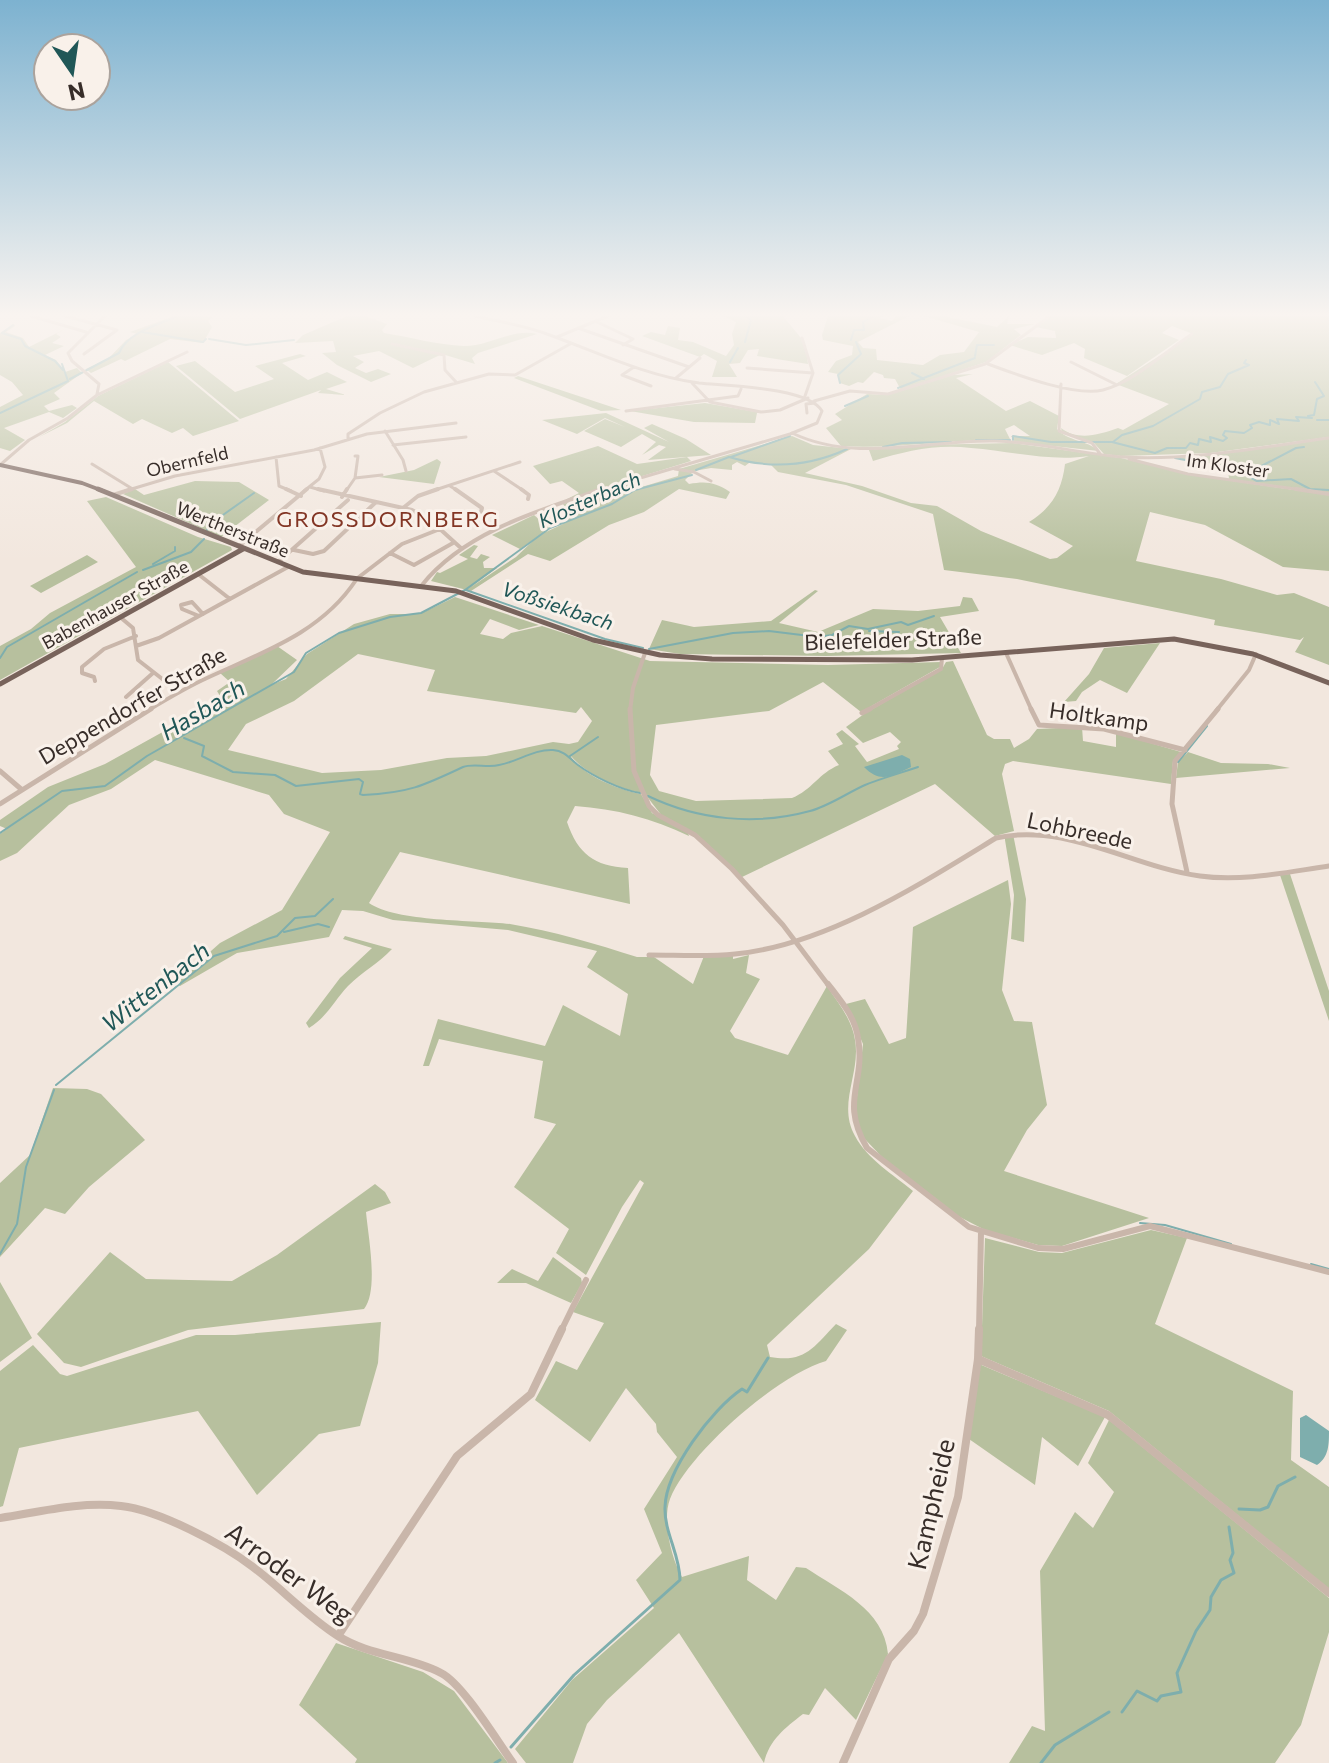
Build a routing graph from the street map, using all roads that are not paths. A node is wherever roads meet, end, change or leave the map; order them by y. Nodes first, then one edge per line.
1 (93, 398) edge
2 (411, 398) edge
3 (707, 398) edge
4 (727, 398) edge
5 (805, 398) edge
6 (818, 398) edge
7 (1060, 398) edge
8 (810, 400) junction
9 (710, 402) junction
10 (626, 411) dead end
11 (807, 413) dead end
12 (456, 423) dead end
13 (385, 431) junction
14 (792, 433) junction
15 (466, 437) dead end
16 (1329, 438) edge
17 (348, 439) junction
18 (393, 445) junction
19 (320, 448) junction
20 (1101, 455) junction
21 (355, 456) dead end
22 (276, 457) junction
23 (1124, 457) junction
24 (520, 462) dead end
25 (92, 464) dead end
26 (0, 465) edge
27 (674, 468) junction
28 (406, 471) dead end
29 (494, 471) junction
30 (382, 475) dead end
31 (355, 478) junction
32 (711, 481) dead end
33 (450, 486) junction
34 (310, 487) junction
35 (132, 488) junction
36 (1329, 494) edge
37 (113, 495) junction
38 (301, 496) junction
39 (342, 497) junction
40 (349, 499) junction
41 (528, 499) dead end
42 (375, 503) junction
43 (403, 508) junction
44 (481, 512) dead end
45 (440, 529) junction
46 (453, 543) junction
47 (240, 548) junction
48 (462, 549) junction
49 (294, 550) junction
50 (389, 553) junction
51 (277, 563) junction
52 (288, 567) junction
53 (198, 574) junction
54 (355, 580) junction
55 (422, 585) junction
56 (461, 593) joint
57 (230, 599) junction
58 (201, 615) junction
59 (120, 617) junction
60 (136, 636) junction
61 (136, 646) junction
62 (645, 653) junction
63 (1006, 653) junction
64 (1256, 653) junction
65 (942, 658) junction
66 (153, 673) junction
67 (95, 681) dead end
68 (1329, 683) edge
69 (0, 684) edge
70 (179, 692) junction
71 (126, 697) dead end
72 (862, 713) dead end
73 (1185, 750) junction
74 (0, 771) edge
75 (21, 789) junction
76 (0, 804) edge
77 (1329, 866) edge
78 (1187, 872) junction
79 (798, 939) junction
80 (649, 955) dead end
81 (981, 1232) junction
82 (1329, 1272) edge
83 (586, 1280) dead end
84 (978, 1359) junction
85 (0, 1518) edge
86 (1329, 1593) edge
87 (338, 1636) junction
88 (513, 1763) edge
89 (843, 1763) edge

1 - 26 street
2 - 17 street
3 - 9 street
4 - 9 street
5 - 8 street
6 - 8 street
7 - 20 street
8 - 9 street
8 - 11 street
8 - 14 street
9 - 10 street
12 - 13 street, Obernfeld
13 - 17 street, Obernfeld
13 - 18 street
14 - 20 street
14 - 27 street
15 - 18 street
16 - 23 street
17 - 19 street, Obernfeld
18 - 28 street
19 - 22 street, Obernfeld
19 - 34 street
20 - 23 street
21 - 31 street
22 - 35 street, Obernfeld
22 - 38 street
23 - 36 street, Im Kloster
24 - 29 street
25 - 35 street
26 - 37 main road, Wertherstraße
27 - 32 street
27 - 48 street
29 - 33 street
29 - 41 street
30 - 31 street
31 - 39 street
33 - 43 street
33 - 44 street
34 - 38 street
34 - 39 street
35 - 37 street, Obernfeld
37 - 47 main road, Wertherstraße
38 - 47 street
39 - 40 street
40 - 42 street
40 - 49 street
42 - 43 street
42 - 49 street
43 - 45 street
45 - 46 street
45 - 50 street, Deppendorfer Straße
46 - 48 street
46 - 50 street
47 - 51 main road, Wertherstraße
47 - 53 main road, Babenhauser Straße
48 - 55 street
49 - 51 street
50 - 54 street, Deppendorfer Straße
51 - 52 main road, Wertherstraße
52 - 54 main road, Wertherstraße
52 - 57 street
53 - 57 street
53 - 59 main road, Babenhauser Straße
54 - 55 main road, Wertherstraße
54 - 70 street, Deppendorfer Straße
55 - 56 main road, Wertherstraße
56 - 62 main road, Bielefelder Straße
57 - 58 street
58 - 58 street
58 - 61 street
59 - 60 street
59 - 69 main road, Babenhauser Straße
60 - 61 street
60 - 67 street
61 - 66 street
62 - 65 main road, Bielefelder Straße
62 - 79 street
63 - 64 main road, Bielefelder Straße
63 - 65 main road, Bielefelder Straße
63 - 73 street, Holtkamp
64 - 68 main road, Bielefelder Straße
64 - 73 street
65 - 72 street
66 - 70 street
66 - 71 street
70 - 75 street, Deppendorfer Straße
73 - 78 street
74 - 75 street
75 - 76 street, Deppendorfer Straße
77 - 78 street, Lohbreede
78 - 79 street, Lohbreede
79 - 80 street, Lohbreede
79 - 81 street
81 - 82 street
81 - 84 street, Kampheide
83 - 87 street
84 - 86 street
84 - 89 street, Kampheide
85 - 87 street, Arroder Weg
87 - 88 street, Arroder Weg

